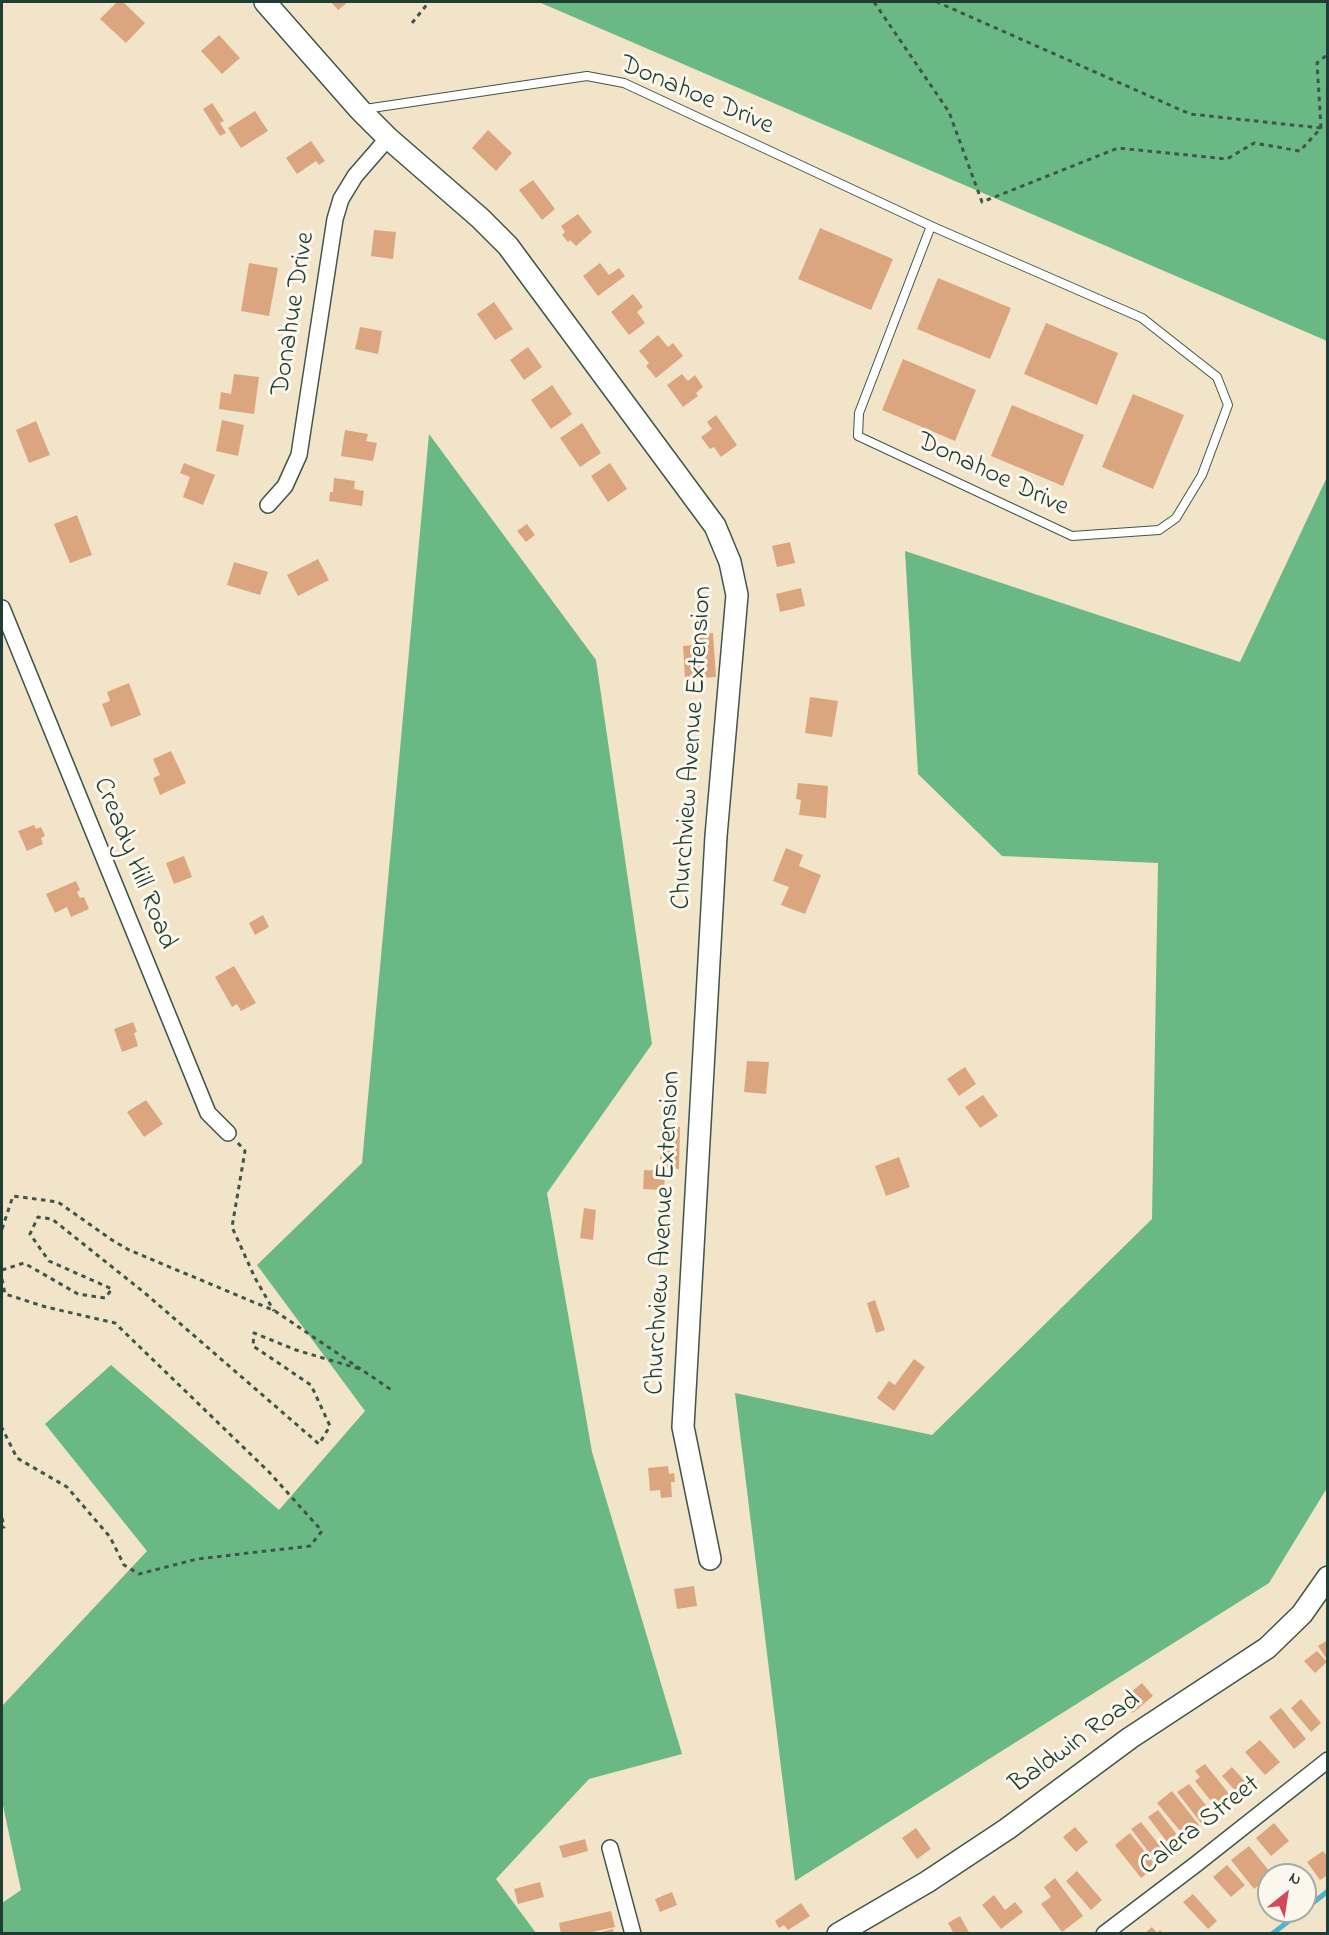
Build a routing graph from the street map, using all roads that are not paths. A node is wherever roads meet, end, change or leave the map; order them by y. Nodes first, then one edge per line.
1 (265, 2) edge
2 (360, 110) junction
3 (388, 138) junction
4 (931, 226) junction
5 (268, 505) dead end
6 (2, 608) edge
7 (228, 1133) road end
8 (710, 1559) dead end
9 (1328, 1577) edge
10 (1328, 1760) edge
11 (610, 1848) dead end
12 (633, 1934) edge
13 (838, 1934) edge
14 (1104, 1934) edge

1 - 2 street, Churchview Avenue Extension
2 - 3 street, Churchview Avenue Extension
2 - 4 lane, Donahoe Drive
3 - 5 street, Donahue Drive
3 - 8 street, Churchview Avenue Extension
4 - 4 lane, Donahoe Drive
6 - 7 street, Cready Hill Road
9 - 13 street, Baldwin Road
10 - 14 street, Calera Street
11 - 12 street

